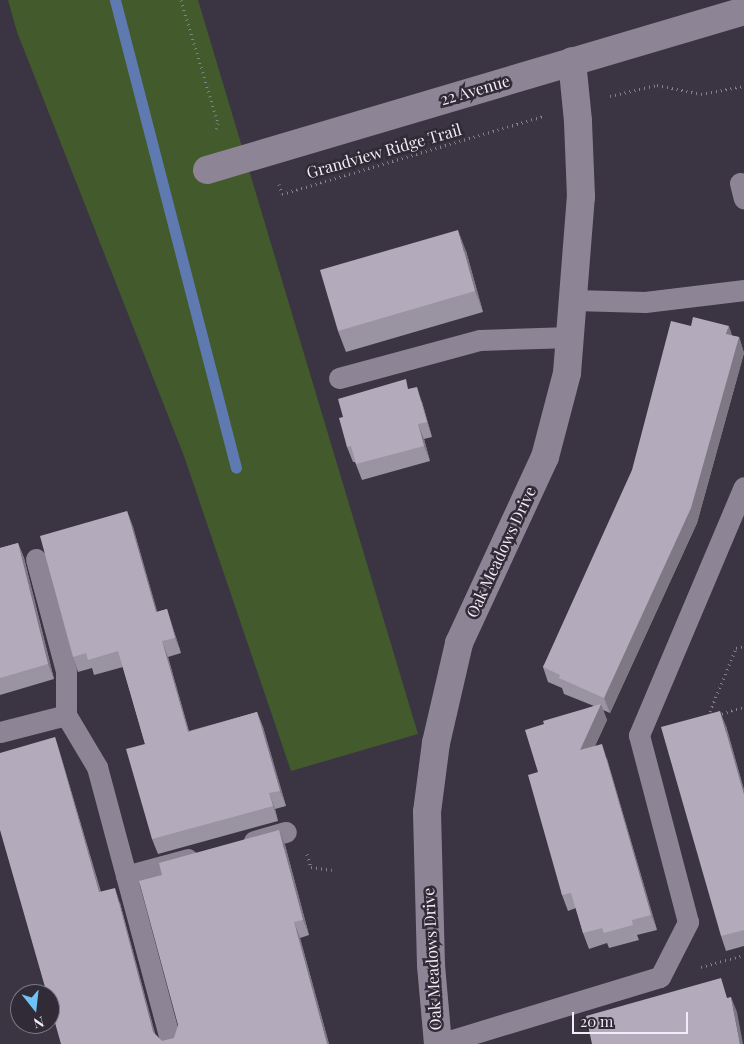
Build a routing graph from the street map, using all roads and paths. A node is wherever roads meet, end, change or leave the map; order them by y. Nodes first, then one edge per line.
1 (181, 0) edge
2 (744, 11) edge
3 (572, 61) junction
4 (744, 86) edge
5 (608, 97) dead end
6 (537, 118) dead end
7 (267, 151) junction
8 (207, 170) joint
9 (744, 290) edge
10 (574, 300) junction
11 (571, 338) junction
12 (339, 378) dead end
13 (744, 487) edge
14 (36, 559) dead end
15 (744, 646) edge
16 (744, 707) edge
17 (66, 715) junction
18 (0, 732) edge
19 (286, 832) dead end
20 (238, 845) edge
21 (210, 853) edge
22 (126, 876) junction
23 (171, 1044) edge
24 (438, 1044) edge

1 - 8 path
2 - 3 street, 22 Avenue
3 - 7 street, 22 Avenue
3 - 10 street, Oak Meadows Drive
4 - 5 path
6 - 7 path, Grandview Ridge Trail
7 - 8 street, 22 Avenue
9 - 10 lane
10 - 11 street, Oak Meadows Drive
11 - 12 lane
11 - 24 street, Oak Meadows Drive
13 - 24 lane
14 - 17 lane
15 - 16 path
17 - 18 lane
17 - 22 lane
19 - 20 lane
21 - 22 lane
22 - 23 lane

